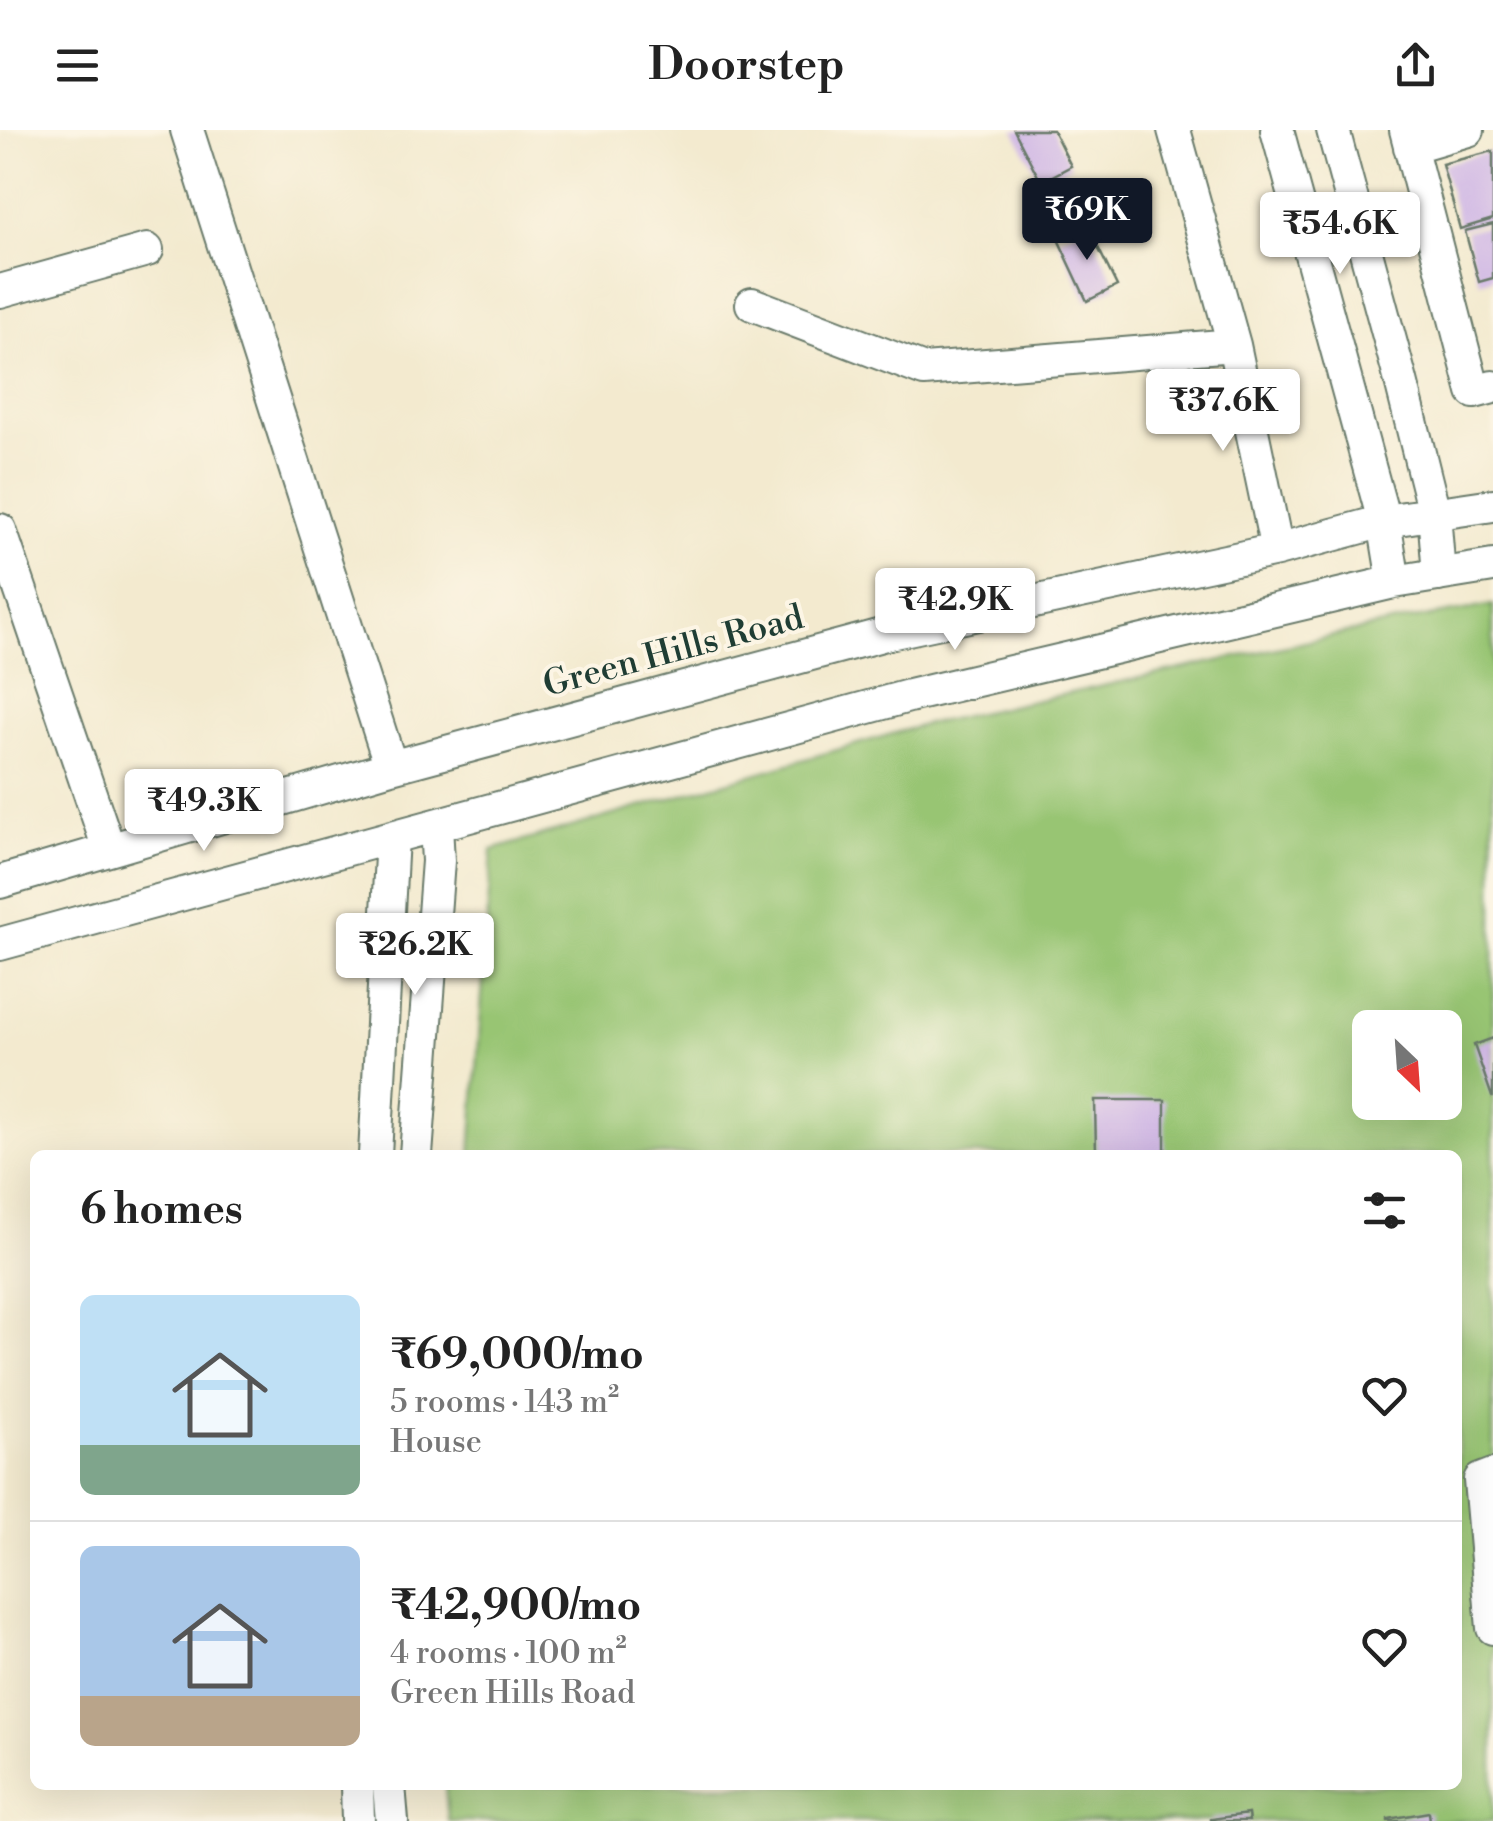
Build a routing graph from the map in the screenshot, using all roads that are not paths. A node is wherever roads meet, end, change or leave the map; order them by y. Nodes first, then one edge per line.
1 (187, 130) edge
2 (1174, 130) edge
3 (1277, 130) edge
4 (1468, 130) edge
5 (1408, 138) edge
6 (1336, 143) edge
7 (1288, 172) junction
8 (147, 250) dead end
9 (0, 291) edge
10 (752, 304) dead end
11 (1234, 345) junction
12 (1493, 388) edge
13 (1493, 505) edge
14 (1434, 513) junction
15 (1384, 521) junction
16 (0, 530) edge
17 (1277, 550) junction
18 (1493, 566) edge
19 (1440, 575) junction
20 (1394, 582) junction
21 (391, 767) junction
22 (436, 826) junction
23 (392, 837) junction
24 (109, 849) junction
25 (0, 882) edge
26 (0, 944) edge
27 (375, 1150) edge
28 (416, 1150) edge
29 (1477, 1479) edge
30 (1493, 1628) edge
31 (357, 1790) edge
32 (389, 1790) edge
33 (358, 1821) edge
34 (392, 1821) edge

1 - 21 street
2 - 11 street
3 - 7 street
4 - 5 street
5 - 12 street
6 - 7 street
6 - 14 street
7 - 15 street
8 - 9 street
10 - 11 street
11 - 17 street
13 - 14 street, Green Hills Road
14 - 15 street, Green Hills Road
14 - 19 street
15 - 17 street, Green Hills Road
15 - 20 street
16 - 24 street
17 - 21 street, Green Hills Road
18 - 19 street
19 - 20 street
20 - 22 street
21 - 24 street, Green Hills Road
22 - 23 street
22 - 28 street
23 - 26 street
23 - 27 street
24 - 25 street, Green Hills Road
29 - 30 street
31 - 33 street
32 - 34 street

